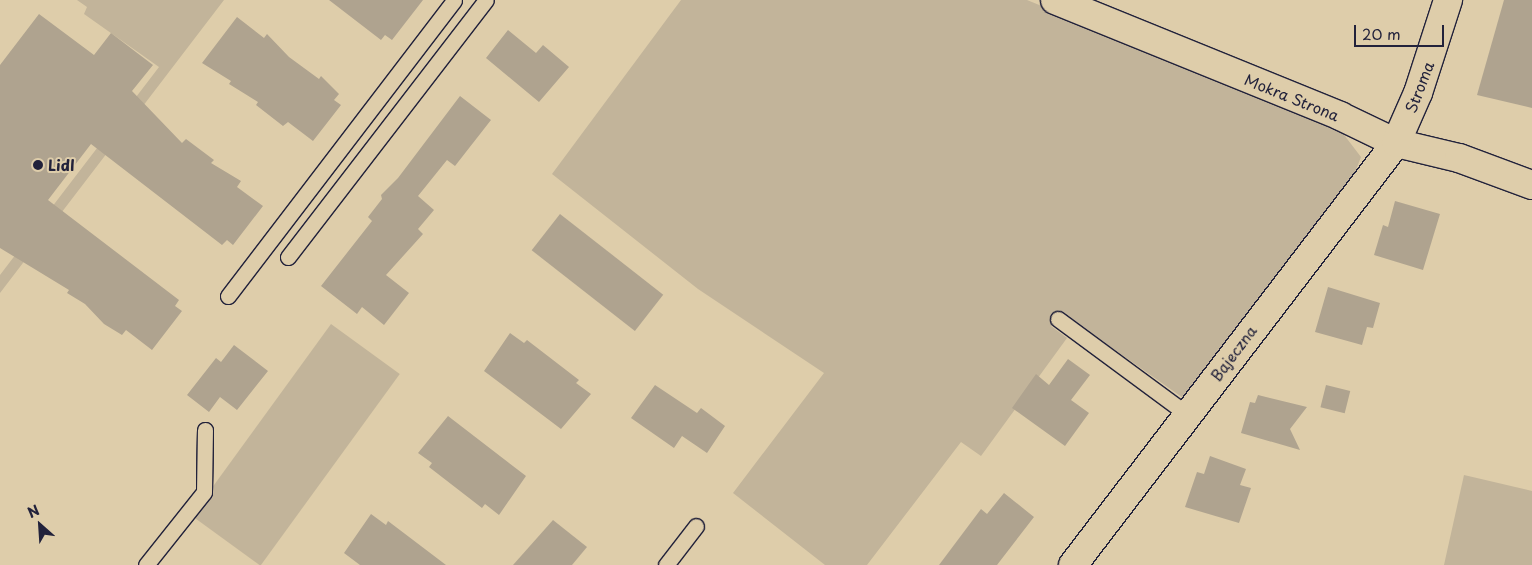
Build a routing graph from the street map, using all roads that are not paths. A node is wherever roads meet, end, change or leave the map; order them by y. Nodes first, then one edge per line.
1 (454, 0) edge
2 (486, 0) edge
3 (1055, 0) edge
4 (1448, 0) edge
5 (1396, 143) junction
6 (1532, 185) edge
7 (288, 257) dead end
8 (228, 296) dead end
9 (1058, 319) dead end
10 (1188, 414) junction
11 (204, 430) dead end
12 (696, 526) dead end
13 (146, 565) edge
14 (666, 565) edge
15 (1073, 565) edge

1 - 8 lane
2 - 7 lane
3 - 5 street, Mokra Strona
4 - 5 street, Stroma
5 - 6 street, Mokra Strona
5 - 10 street, Bajeczna
9 - 10 lane
10 - 15 street, Bajeczna
11 - 13 lane
12 - 14 lane

